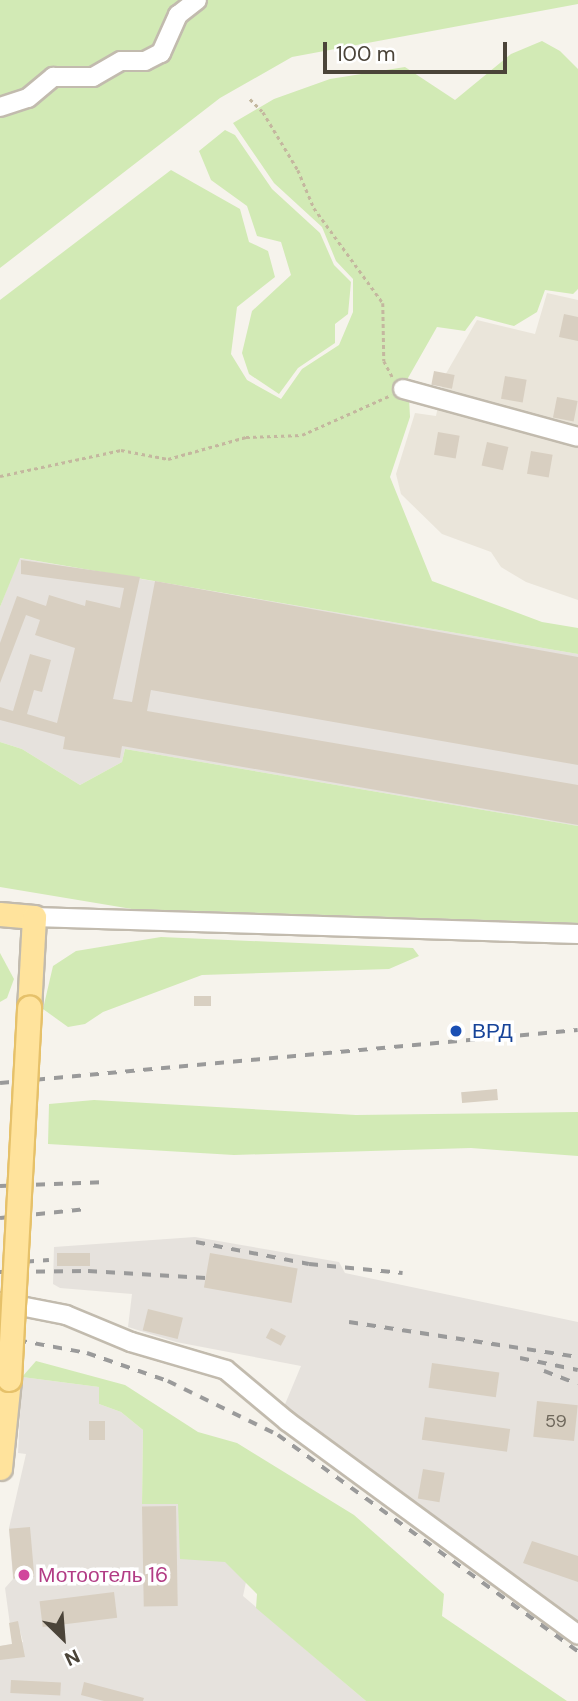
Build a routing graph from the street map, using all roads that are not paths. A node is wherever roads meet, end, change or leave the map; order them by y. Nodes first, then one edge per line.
1 (197, 0) edge
2 (0, 107) edge
3 (403, 389) road end
4 (578, 437) edge
5 (0, 915) edge
6 (34, 918) junction
7 (578, 934) edge
8 (0, 1302) edge
9 (0, 1468) edge
10 (578, 1635) edge

1 - 2 street
3 - 4 street
5 - 6 main road
6 - 7 street
6 - 9 main road, bridge
8 - 10 street

